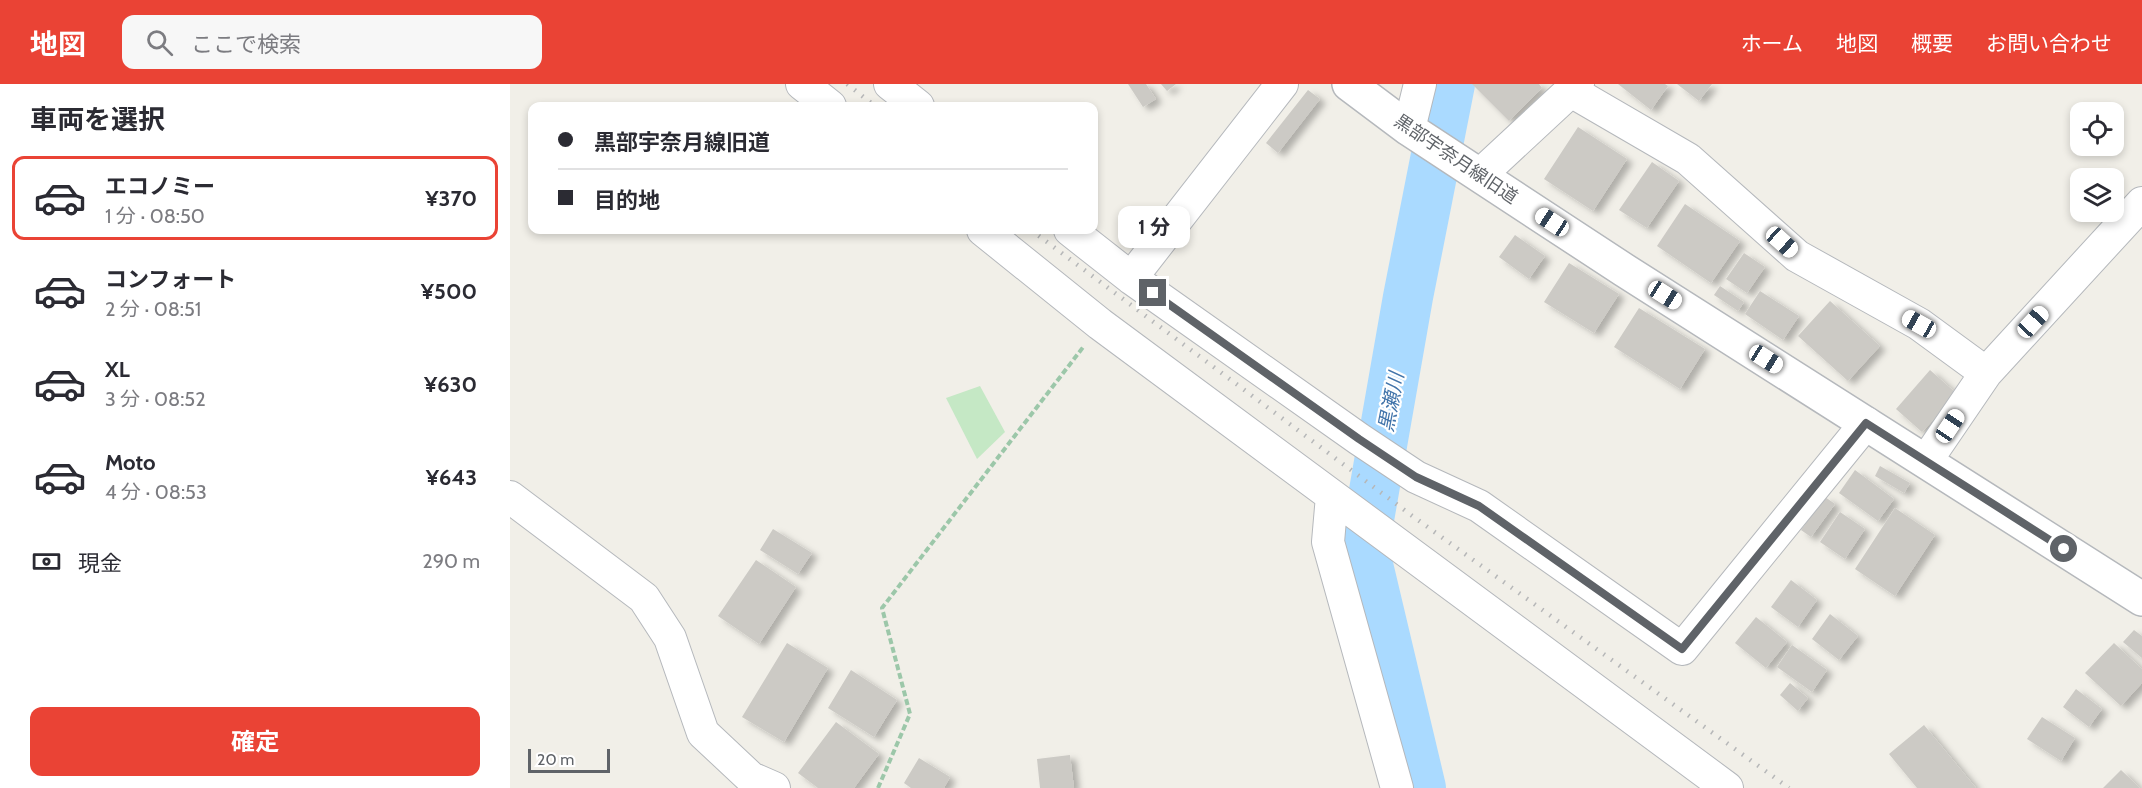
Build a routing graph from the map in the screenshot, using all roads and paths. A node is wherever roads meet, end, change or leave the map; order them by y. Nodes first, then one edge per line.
1 (802, 84) edge
2 (890, 84) edge
3 (1282, 84) edge
4 (1349, 84) edge
5 (1420, 84) edge
6 (1574, 88) edge
7 (825, 102) edge
8 (913, 102) edge
9 (1409, 129) junction
10 (1480, 175) junction
11 (2142, 203) edge
12 (988, 234) edge
13 (1075, 234) edge
14 (1131, 278) junction
15 (1100, 324) junction
16 (1986, 373) junction
17 (1866, 423) junction
18 (1926, 461) junction
19 (510, 497) edge
20 (1339, 501) junction
21 (2142, 599) edge
22 (774, 788) edge
23 (878, 788) edge
24 (1397, 788) edge
25 (1727, 788) edge

1 - 7 street
2 - 8 street
3 - 14 street
4 - 9 street, 黒部宇奈月線旧道
5 - 9 street
6 - 10 street
6 - 16 street
9 - 10 street, 黒部宇奈月線旧道
10 - 17 street, 黒部宇奈月線旧道
11 - 16 street
12 - 15 street
13 - 14 street
14 - 17 street
15 - 20 street
15 - 23 path
16 - 18 street
17 - 18 street, 黒部宇奈月線旧道
18 - 21 street, 黒部宇奈月線旧道
19 - 22 street
20 - 24 street
20 - 25 street

